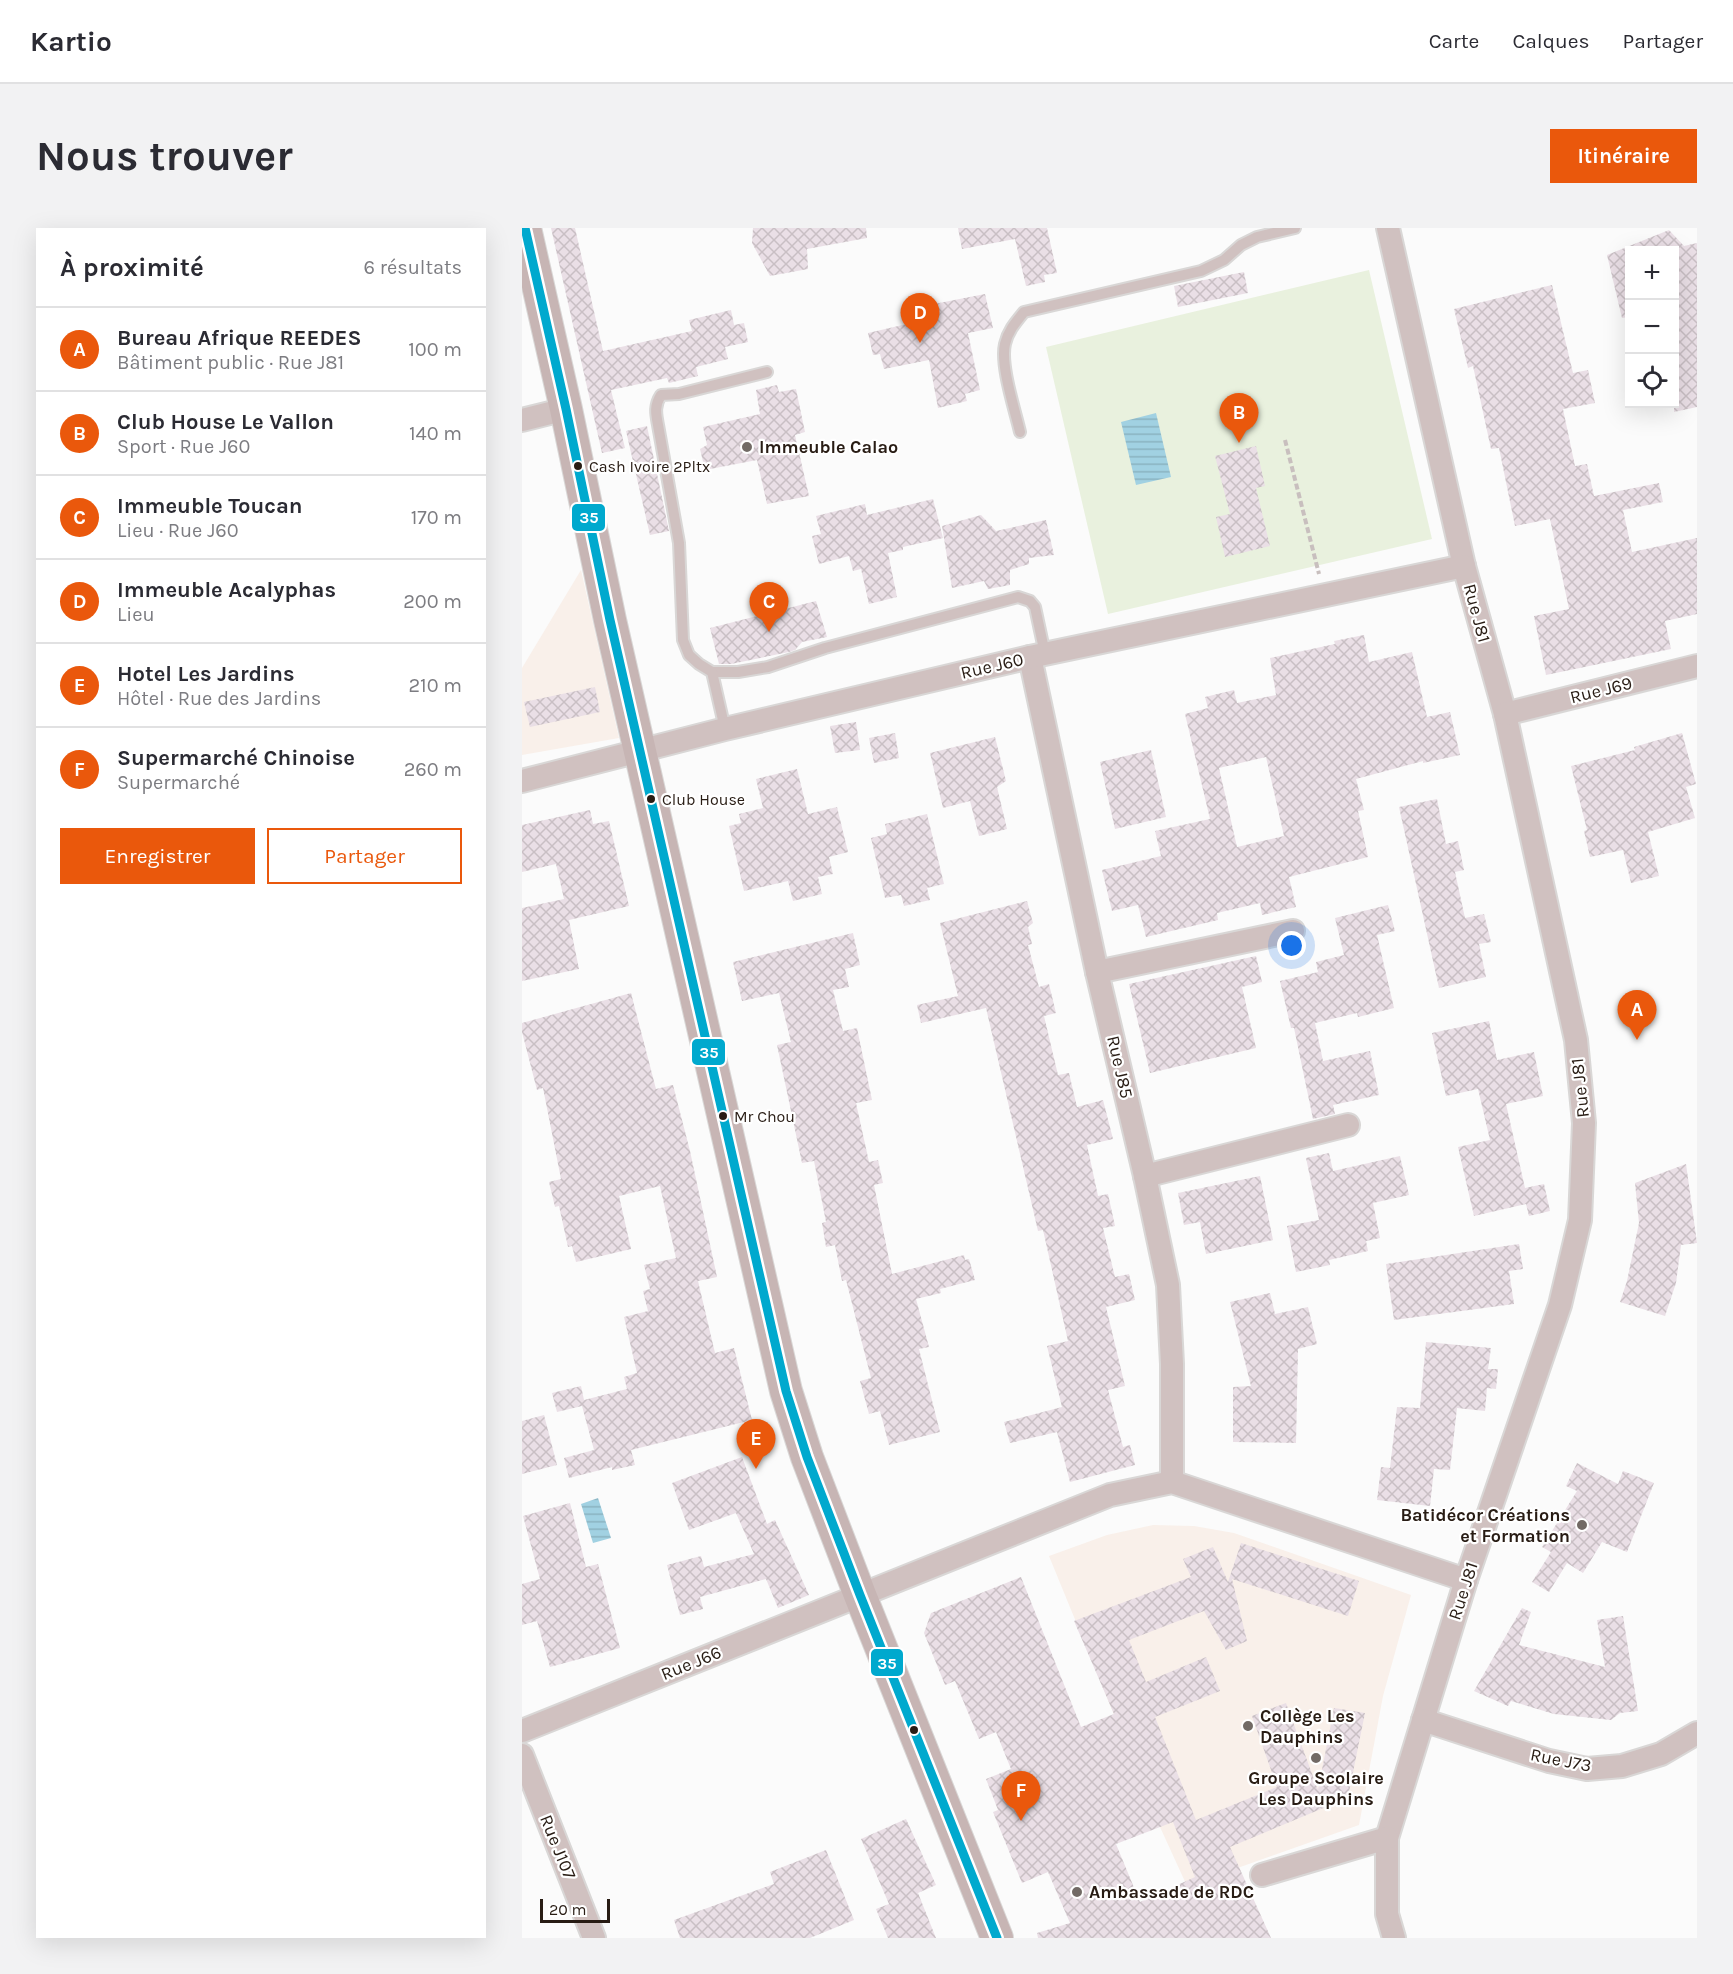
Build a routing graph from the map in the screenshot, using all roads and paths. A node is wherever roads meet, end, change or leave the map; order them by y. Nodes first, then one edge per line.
1 (525, 228) edge
2 (1295, 228) edge
3 (1388, 228) edge
4 (767, 372) dead end
5 (566, 409) junction
6 (522, 420) edge
7 (1020, 432) dead end
8 (1285, 440) dead end
9 (1464, 566) junction
10 (1324, 595) junction
11 (1037, 656) junction
12 (1697, 666) edge
13 (712, 672) junction
14 (1505, 714) junction
15 (725, 729) junction
16 (639, 750) junction
17 (522, 781) edge
18 (1293, 931) dead end
19 (1097, 972) junction
20 (1348, 1125) dead end
21 (1145, 1176) junction
22 (1172, 1482) junction
23 (1466, 1580) junction
24 (860, 1595) junction
25 (1423, 1720) junction
26 (522, 1731) edge
27 (1697, 1733) edge
28 (522, 1755) edge
29 (1387, 1838) junction
30 (1262, 1875) dead end
31 (594, 1938) edge
32 (997, 1938) edge
33 (1394, 1938) edge

1 - 5 main road
2 - 7 lane
3 - 9 street, Rue J81
4 - 13 lane
5 - 6 street
5 - 16 main road
8 - 10 path
9 - 10 street, Rue J60
9 - 14 street, Rue J81
10 - 11 street, Rue J60
11 - 13 lane
11 - 15 street, Rue J60
11 - 19 street, Rue J85
12 - 14 street, Rue J69
13 - 15 lane
14 - 23 street, Rue J81
15 - 16 street, Rue J60
16 - 17 street, Rue J60
16 - 24 main road
18 - 19 street
19 - 21 street, Rue J85
20 - 21 street
21 - 22 street, Rue J85
22 - 23 street
22 - 24 street, Rue J66
23 - 25 street, Rue J81
24 - 26 street, Rue J66
24 - 32 main road
25 - 27 street, Rue J73
25 - 29 street, Rue J81
28 - 31 street, Rue J107
29 - 30 street
29 - 33 street, Rue J81

